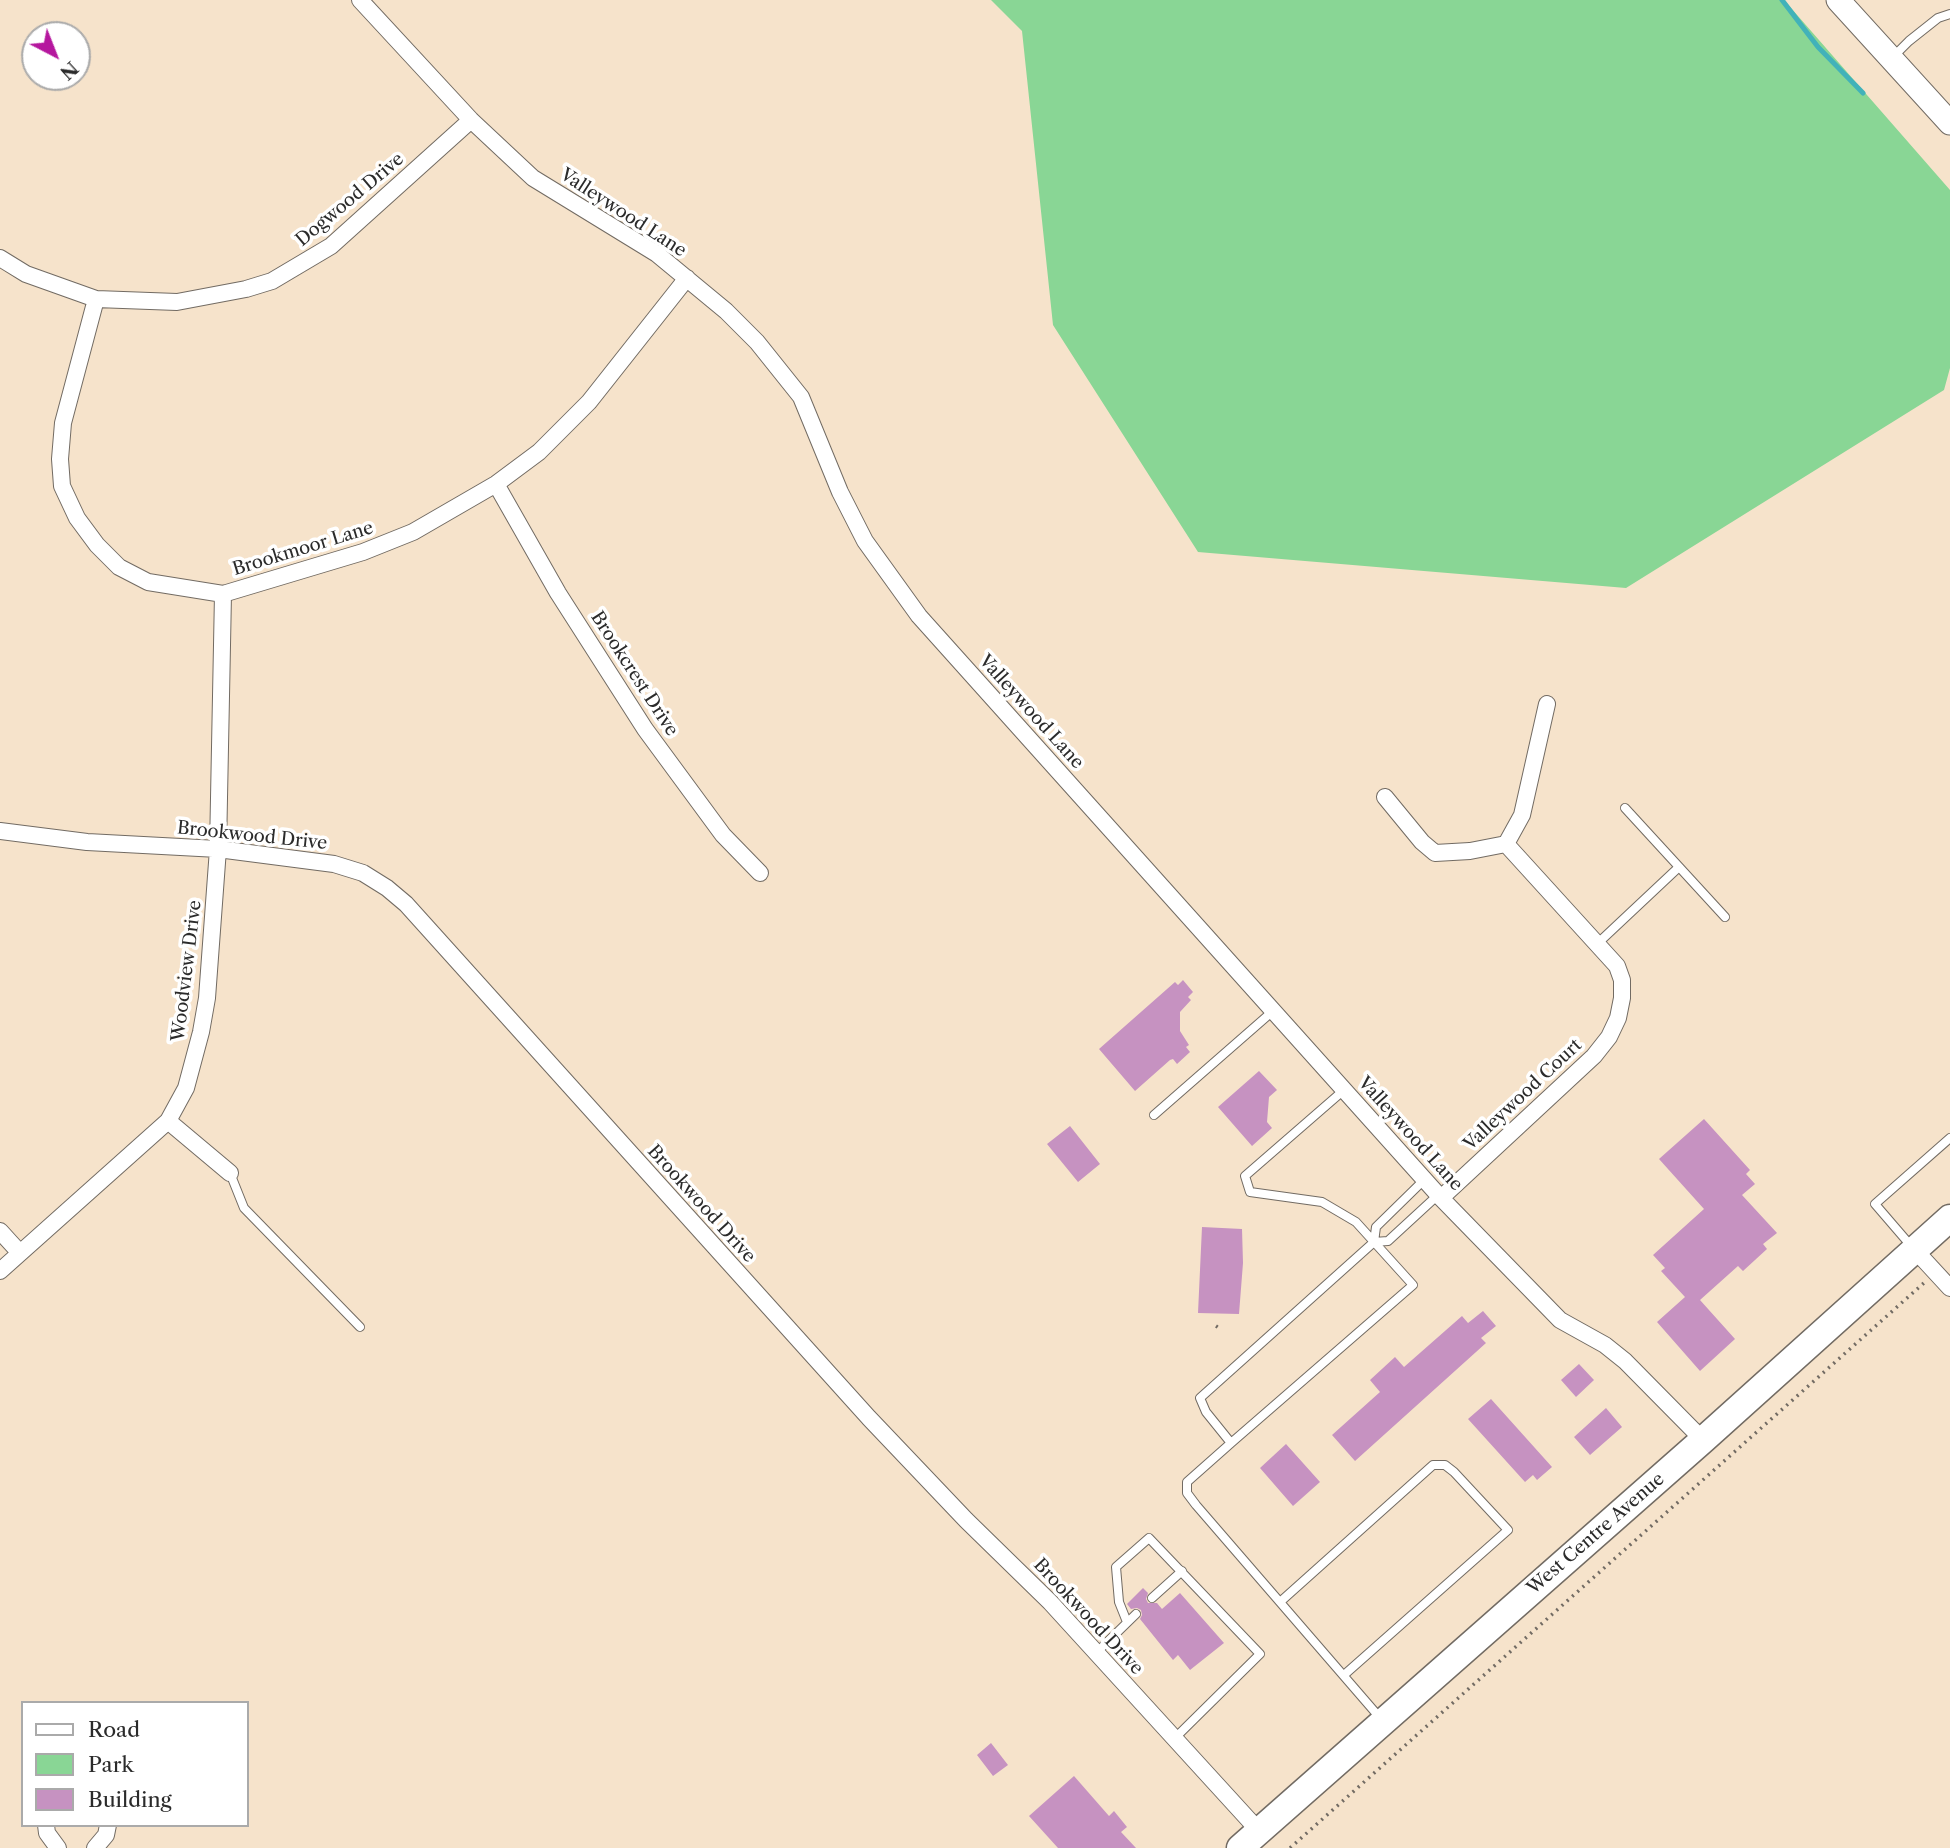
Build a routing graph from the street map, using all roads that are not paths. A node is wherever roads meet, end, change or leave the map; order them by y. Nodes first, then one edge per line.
1 (360, 0) edge
2 (1838, 0) edge
3 (1949, 13) edge
4 (1891, 59) junction
5 (471, 120) junction
6 (1950, 123) edge
7 (0, 258) edge
8 (687, 278) junction
9 (96, 299) junction
10 (496, 484) junction
11 (223, 594) junction
12 (1548, 704) dead end
13 (1385, 797) dead end
14 (1625, 808) dead end
15 (0, 831) edge
16 (1506, 844) junction
17 (218, 849) junction
18 (1679, 867) junction
19 (760, 873) dead end
20 (1725, 917) dead end
21 (1597, 944) junction
22 (1273, 1011) junction
23 (1344, 1090) junction
24 (1154, 1115) dead end
25 (168, 1121) junction
26 (1950, 1138) edge
27 (230, 1173) joint
28 (1424, 1180) junction
29 (1440, 1197) junction
30 (1950, 1218) edge
31 (0, 1231) edge
32 (1374, 1242) junction
33 (1914, 1250) junction
34 (20, 1254) junction
35 (0, 1270) edge
36 (1950, 1288) edge
37 (360, 1327) dead end
38 (1703, 1440) junction
39 (1231, 1443) junction
40 (1182, 1571) junction
41 (1152, 1598) dead end
42 (1280, 1602) junction
43 (1136, 1614) dead end
44 (1127, 1622) junction
45 (1096, 1653) junction
46 (1344, 1675) junction
47 (1384, 1721) junction
48 (1175, 1738) junction
49 (47, 1827) edge
50 (108, 1827) edge
51 (1250, 1839) edge
52 (99, 1847) edge
53 (58, 1848) edge

1 - 5 street, Valleywood Lane
2 - 4 street
3 - 4 lane
4 - 6 street
5 - 8 street, Valleywood Lane
5 - 9 street, Dogwood Drive
7 - 9 street, Dogwood Drive
8 - 10 street, Brookmoor Lane
8 - 22 street, Valleywood Lane
9 - 11 street, Brookmoor Lane
10 - 11 street, Brookmoor Lane
10 - 19 street, Brookcrest Drive
11 - 17 street, Woodview Drive
12 - 16 street
13 - 16 street
14 - 18 lane
15 - 17 street, Brookwood Drive
16 - 21 street, Valleywood Court
17 - 25 street, Woodview Drive
17 - 45 street, Brookwood Drive
18 - 20 lane
18 - 21 lane
21 - 29 street, Valleywood Court
22 - 23 street, Valleywood Lane
22 - 24 lane
23 - 28 street, Valleywood Lane
23 - 32 lane
25 - 27 street
25 - 34 street, Woodview Drive
26 - 33 lane
27 - 37 lane
28 - 29 street, Valleywood Lane
28 - 32 lane
29 - 32 lane
29 - 38 street, Valleywood Lane
30 - 33 main road, West Centre Avenue
31 - 34 street
32 - 39 lane
32 - 39 lane
33 - 36 street
33 - 38 main road, West Centre Avenue
34 - 35 street, Woodview Drive
38 - 47 main road, West Centre Avenue
39 - 42 lane
40 - 41 lane
40 - 44 lane
40 - 48 lane
42 - 46 lane
42 - 46 lane
43 - 44 lane
44 - 45 lane
45 - 48 street, Brookwood Drive
46 - 47 lane
47 - 51 main road, West Centre Avenue
48 - 51 street, Brookwood Drive
49 - 53 street
50 - 52 street

